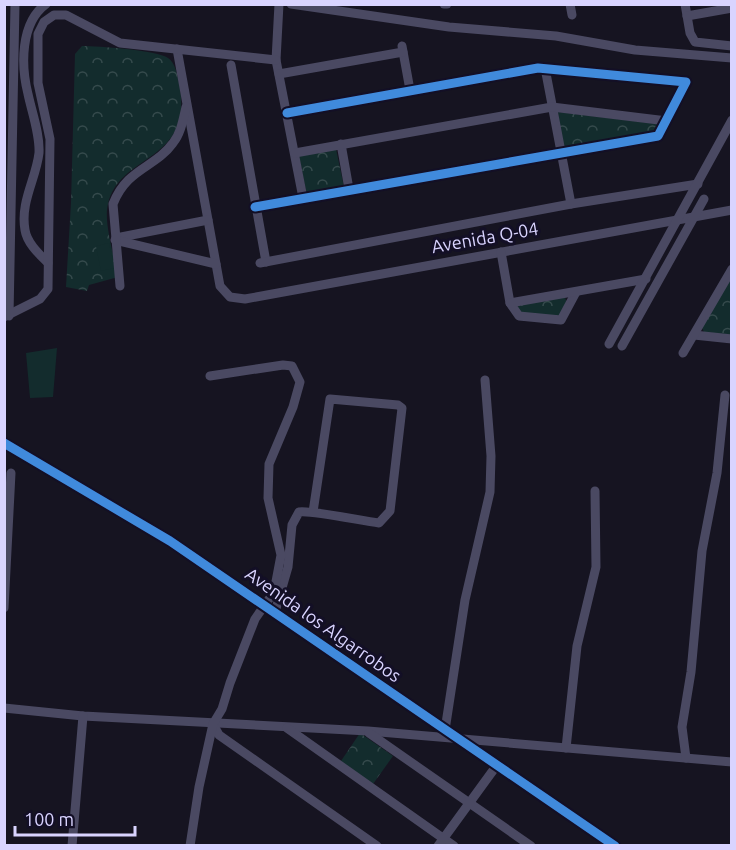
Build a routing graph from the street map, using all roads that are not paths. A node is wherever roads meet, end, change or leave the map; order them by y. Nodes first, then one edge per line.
1 (15, 4) edge
2 (45, 4) edge
3 (279, 4) edge
4 (291, 4) edge
5 (570, 4) edge
6 (685, 4) edge
7 (732, 8) edge
8 (572, 15) dead end
9 (687, 16) junction
10 (732, 46) edge
11 (177, 49) junction
12 (732, 58) edge
13 (276, 60) junction
14 (231, 65) dead end
15 (545, 68) junction
16 (279, 74) junction
17 (410, 90) junction
18 (187, 102) junction
19 (552, 106) junction
20 (287, 113) junction
21 (732, 120) edge
22 (667, 121) junction
23 (341, 144) junction
24 (8, 145) edge
25 (561, 152) junction
26 (295, 153) junction
27 (698, 184) junction
28 (350, 189) junction
29 (303, 198) junction
30 (704, 199) dead end
31 (571, 204) junction
32 (255, 207) junction
33 (732, 210) edge
34 (694, 218) junction
35 (208, 220) junction
36 (679, 221) junction
37 (115, 239) junction
38 (501, 252) junction
39 (48, 263) junction
40 (216, 264) junction
41 (732, 269) edge
42 (646, 279) junction
43 (120, 286) dead end
44 (576, 292) junction
45 (510, 303) junction
46 (7, 316) edge
47 (694, 334) junction
48 (732, 339) edge
49 (609, 344) dead end
50 (622, 346) dead end
51 (683, 353) dead end
52 (210, 376) dead end
53 (485, 380) dead end
54 (725, 395) dead end
55 (4, 443) edge
56 (11, 473) dead end
57 (595, 491) dead end
58 (314, 512) junction
59 (6, 569) edge
60 (266, 605) junction
61 (4, 608) edge
62 (275, 612) junction
63 (4, 708) edge
64 (83, 716) junction
65 (213, 724) junction
66 (287, 728) junction
67 (445, 730) junction
68 (368, 731) junction
69 (461, 740) junction
70 (566, 748) junction
71 (686, 758) junction
72 (732, 762) edge
73 (497, 765) junction
74 (470, 803) junction
75 (441, 842) edge
76 (72, 846) edge
77 (190, 846) edge
78 (377, 846) edge
79 (454, 846) edge
80 (531, 846) edge
81 (615, 846) edge

1 - 24 street
2 - 39 street
3 - 13 street
4 - 12 street
5 - 8 street
6 - 9 street
7 - 9 street
9 - 10 street
11 - 13 street
11 - 18 street
11 - 39 street
13 - 16 street
14 - 32 street
15 - 17 street
15 - 19 street
15 - 22 street
16 - 17 street
16 - 20 street
17 - 20 street
18 - 35 street
18 - 37 street
19 - 22 street
19 - 23 street
19 - 25 street
20 - 26 street
21 - 27 street
22 - 25 street
23 - 26 street
23 - 28 street
24 - 46 street
25 - 28 street
25 - 31 street
26 - 29 street
27 - 31 street, Avenida Q-04
27 - 36 street
28 - 29 street
29 - 32 street
30 - 34 street
31 - 32 street, Avenida Q-04
33 - 34 street, Avenida Q-04
34 - 36 street, Avenida Q-04
34 - 50 street
35 - 37 street
35 - 40 street
36 - 38 street, Avenida Q-04
36 - 42 street
37 - 40 street
37 - 43 street
38 - 40 street, Avenida Q-04
38 - 45 street
39 - 46 street
41 - 47 street
42 - 44 street
42 - 49 street
44 - 45 street
44 - 45 street
47 - 48 street
47 - 51 street
52 - 60 street
53 - 67 street
54 - 71 street
55 - 60 street, Avenida los Algarrobos
56 - 59 street
57 - 70 street
58 - 58 street
58 - 62 street
59 - 61 street
60 - 62 street, Avenida los Algarrobos
60 - 65 street
62 - 67 street, Avenida los Algarrobos
63 - 64 street
64 - 65 street
64 - 76 street
65 - 66 street
65 - 77 street
65 - 78 street
66 - 68 street
66 - 75 street
67 - 69 street, Avenida los Algarrobos
68 - 69 street
68 - 74 street
69 - 70 street
69 - 73 street, Avenida los Algarrobos
70 - 71 street
71 - 72 street
73 - 74 street
73 - 81 street, Avenida los Algarrobos
74 - 75 street
74 - 80 street
75 - 79 street

